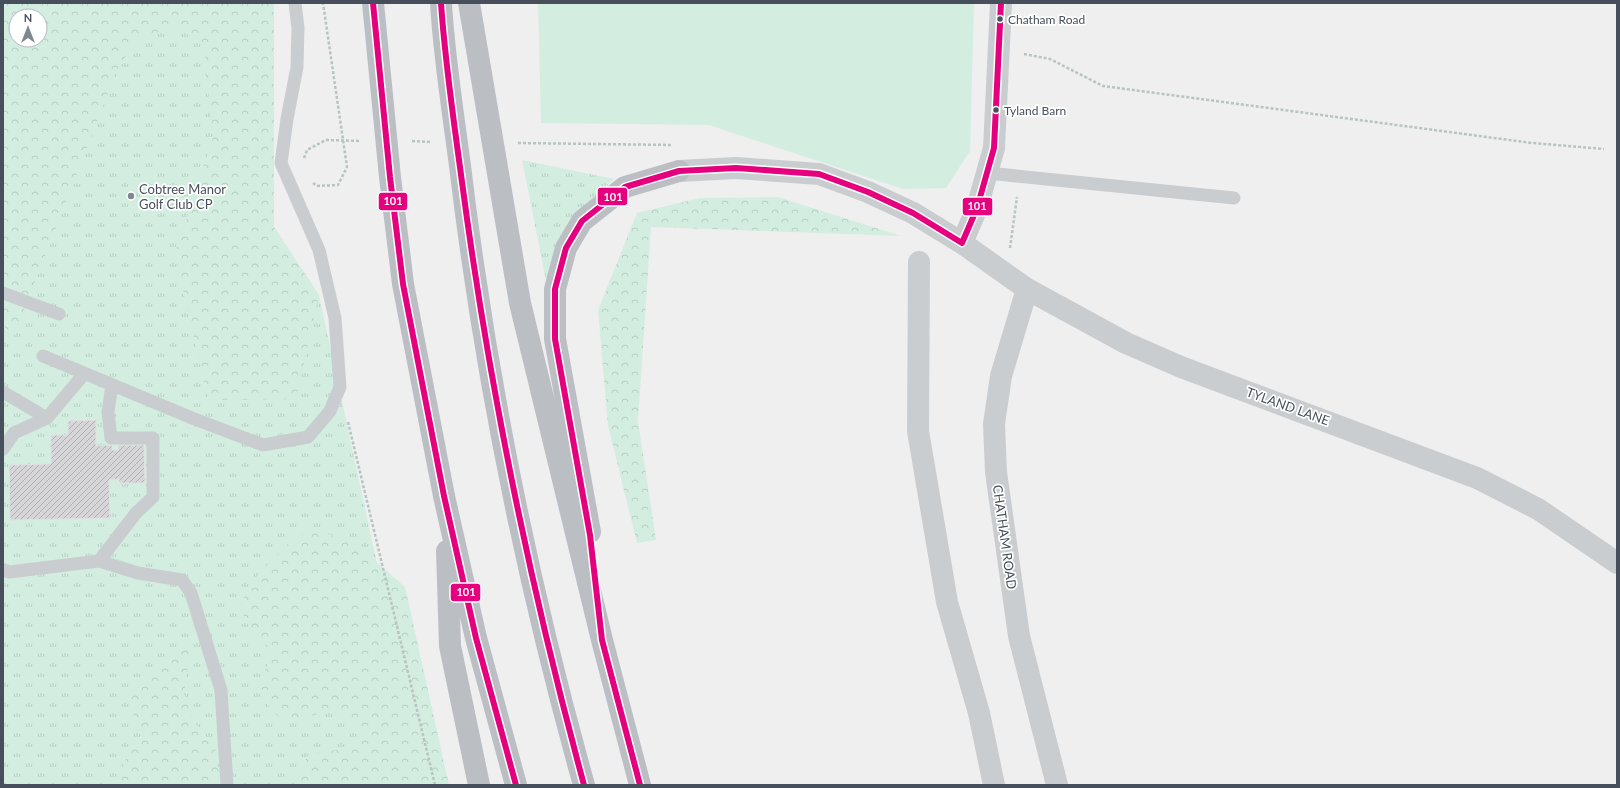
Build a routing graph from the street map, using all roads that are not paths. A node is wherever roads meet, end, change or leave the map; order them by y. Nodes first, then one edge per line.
1 (295, 3) edge
2 (373, 3) edge
3 (441, 3) edge
4 (469, 3) edge
5 (1001, 3) edge
6 (679, 171) joint
7 (987, 173) junction
8 (1234, 198) dead end
9 (962, 243) junction
10 (919, 262) dead end
11 (1027, 289) junction
12 (3, 293) edge
13 (59, 314) dead end
14 (43, 356) dead end
15 (84, 374) junction
16 (112, 385) junction
17 (3, 392) edge
18 (47, 418) junction
19 (3, 449) edge
20 (444, 496) junction
21 (99, 561) junction
22 (1617, 562) edge
23 (3, 570) edge
24 (602, 640) junction
25 (227, 785) edge
26 (479, 785) edge
27 (516, 785) edge
28 (584, 785) edge
29 (640, 785) edge
30 (994, 785) edge
31 (1057, 785) edge

1 - 16 lane
2 - 20 highway
3 - 28 highway
4 - 24 highway
5 - 7 street
6 - 9 street, TYLAND LANE
6 - 24 highway
7 - 8 lane
7 - 9 street
9 - 11 street, TYLAND LANE
10 - 30 street
11 - 22 street, TYLAND LANE
11 - 31 street, CHATHAM ROAD
12 - 13 lane
14 - 15 lane
15 - 16 lane
15 - 18 lane
16 - 21 lane
17 - 18 lane
18 - 19 lane
20 - 26 highway
20 - 27 highway
21 - 23 lane
21 - 25 lane
24 - 29 highway

